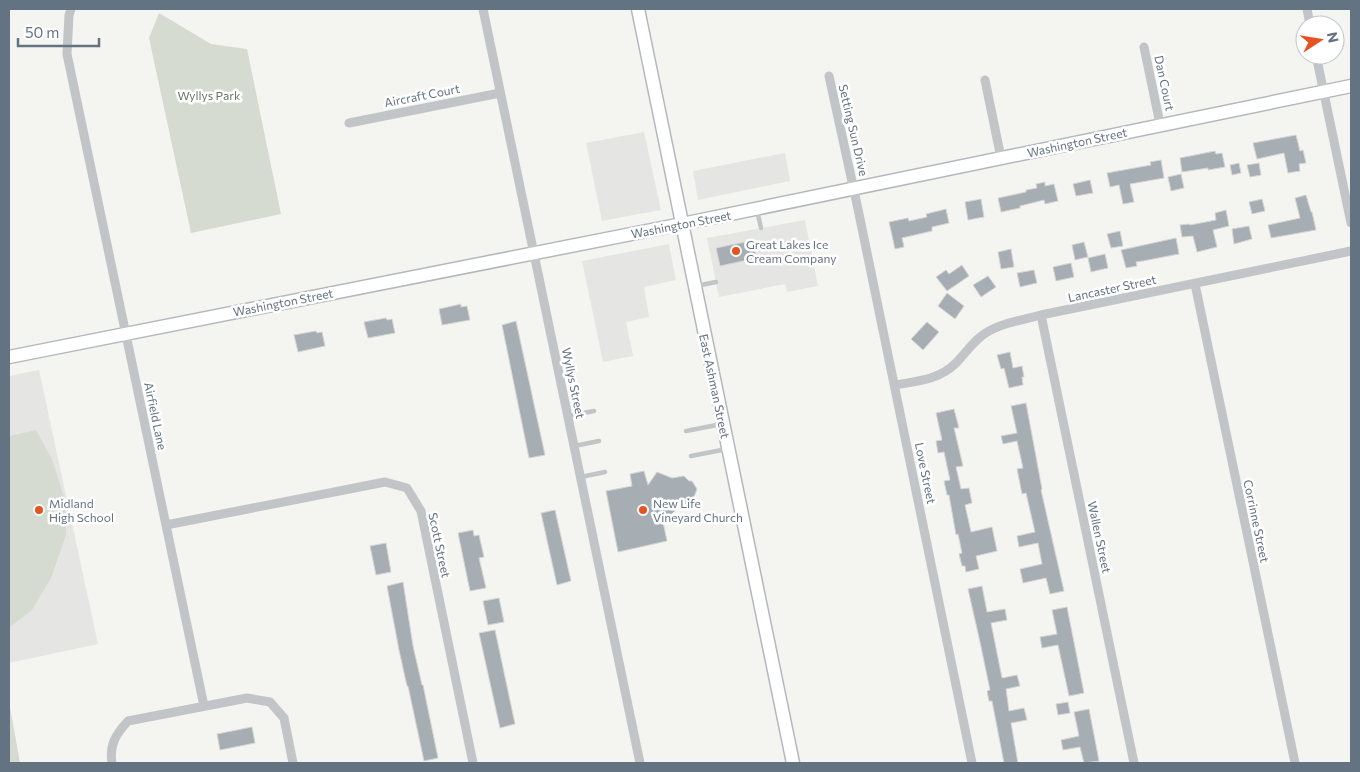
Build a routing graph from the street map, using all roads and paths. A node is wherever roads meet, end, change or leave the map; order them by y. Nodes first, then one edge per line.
1 (71, 9) edge
2 (482, 9) edge
3 (638, 9) edge
4 (1144, 47) dead end
5 (1318, 65) edge
6 (829, 76) dead end
7 (985, 80) dead end
8 (1351, 86) edge
9 (1324, 91) junction
10 (500, 93) junction
11 (349, 123) dead end
12 (1160, 124) junction
13 (1001, 158) junction
14 (854, 189) junction
15 (757, 208) junction
16 (1351, 223) edge
17 (682, 224) junction
18 (761, 228) dead end
19 (1351, 251) edge
20 (534, 253) junction
21 (716, 282) dead end
22 (1195, 284) junction
23 (695, 287) junction
24 (1041, 315) junction
25 (126, 334) junction
26 (9, 357) edge
27 (895, 385) junction
28 (594, 411) dead end
29 (568, 416) junction
30 (723, 424) junction
31 (686, 431) dead end
32 (599, 441) dead end
33 (574, 446) junction
34 (728, 448) junction
35 (691, 456) dead end
36 (605, 472) dead end
37 (581, 477) junction
38 (166, 525) junction
39 (204, 706) junction
40 (112, 763) edge
41 (293, 763) edge
42 (474, 763) edge
43 (640, 763) edge
44 (793, 763) edge
45 (972, 763) edge
46 (1134, 763) edge
47 (1294, 763) edge

1 - 25 street, Airfield Lane
2 - 10 street, Wyllys Street
3 - 17 street, East Ashman Street
4 - 12 street, Dan Court
5 - 9 street
6 - 14 street, Setting Sun Drive
7 - 13 street
8 - 9 street, Washington Street
9 - 12 street, Washington Street
9 - 16 street
10 - 11 street, Aircraft Court
10 - 20 street, Wyllys Street
12 - 13 street, Washington Street
13 - 14 street, Washington Street
14 - 15 street, Washington Street
14 - 27 street, Love Street
15 - 17 street, Washington Street
15 - 18 lane
17 - 20 street, Washington Street
17 - 23 street, East Ashman Street
19 - 22 street, Lancaster Street
20 - 25 street, Washington Street
20 - 29 street, Wyllys Street
21 - 23 lane
22 - 24 street, Lancaster Street
22 - 47 street, Corrinne Street
23 - 30 street, East Ashman Street
24 - 27 street, Lancaster Street
24 - 46 street, Wallen Street
25 - 26 street, Washington Street
25 - 38 street, Airfield Lane
27 - 45 street, Love Street
28 - 29 lane
29 - 33 street, Wyllys Street
30 - 31 lane
30 - 34 street, East Ashman Street
32 - 33 lane
33 - 37 street, Wyllys Street
34 - 35 lane
34 - 44 street, East Ashman Street
36 - 37 lane
37 - 43 street, Wyllys Street
38 - 39 street, Airfield Lane
38 - 42 street, Scott Street
39 - 40 street
39 - 41 street

